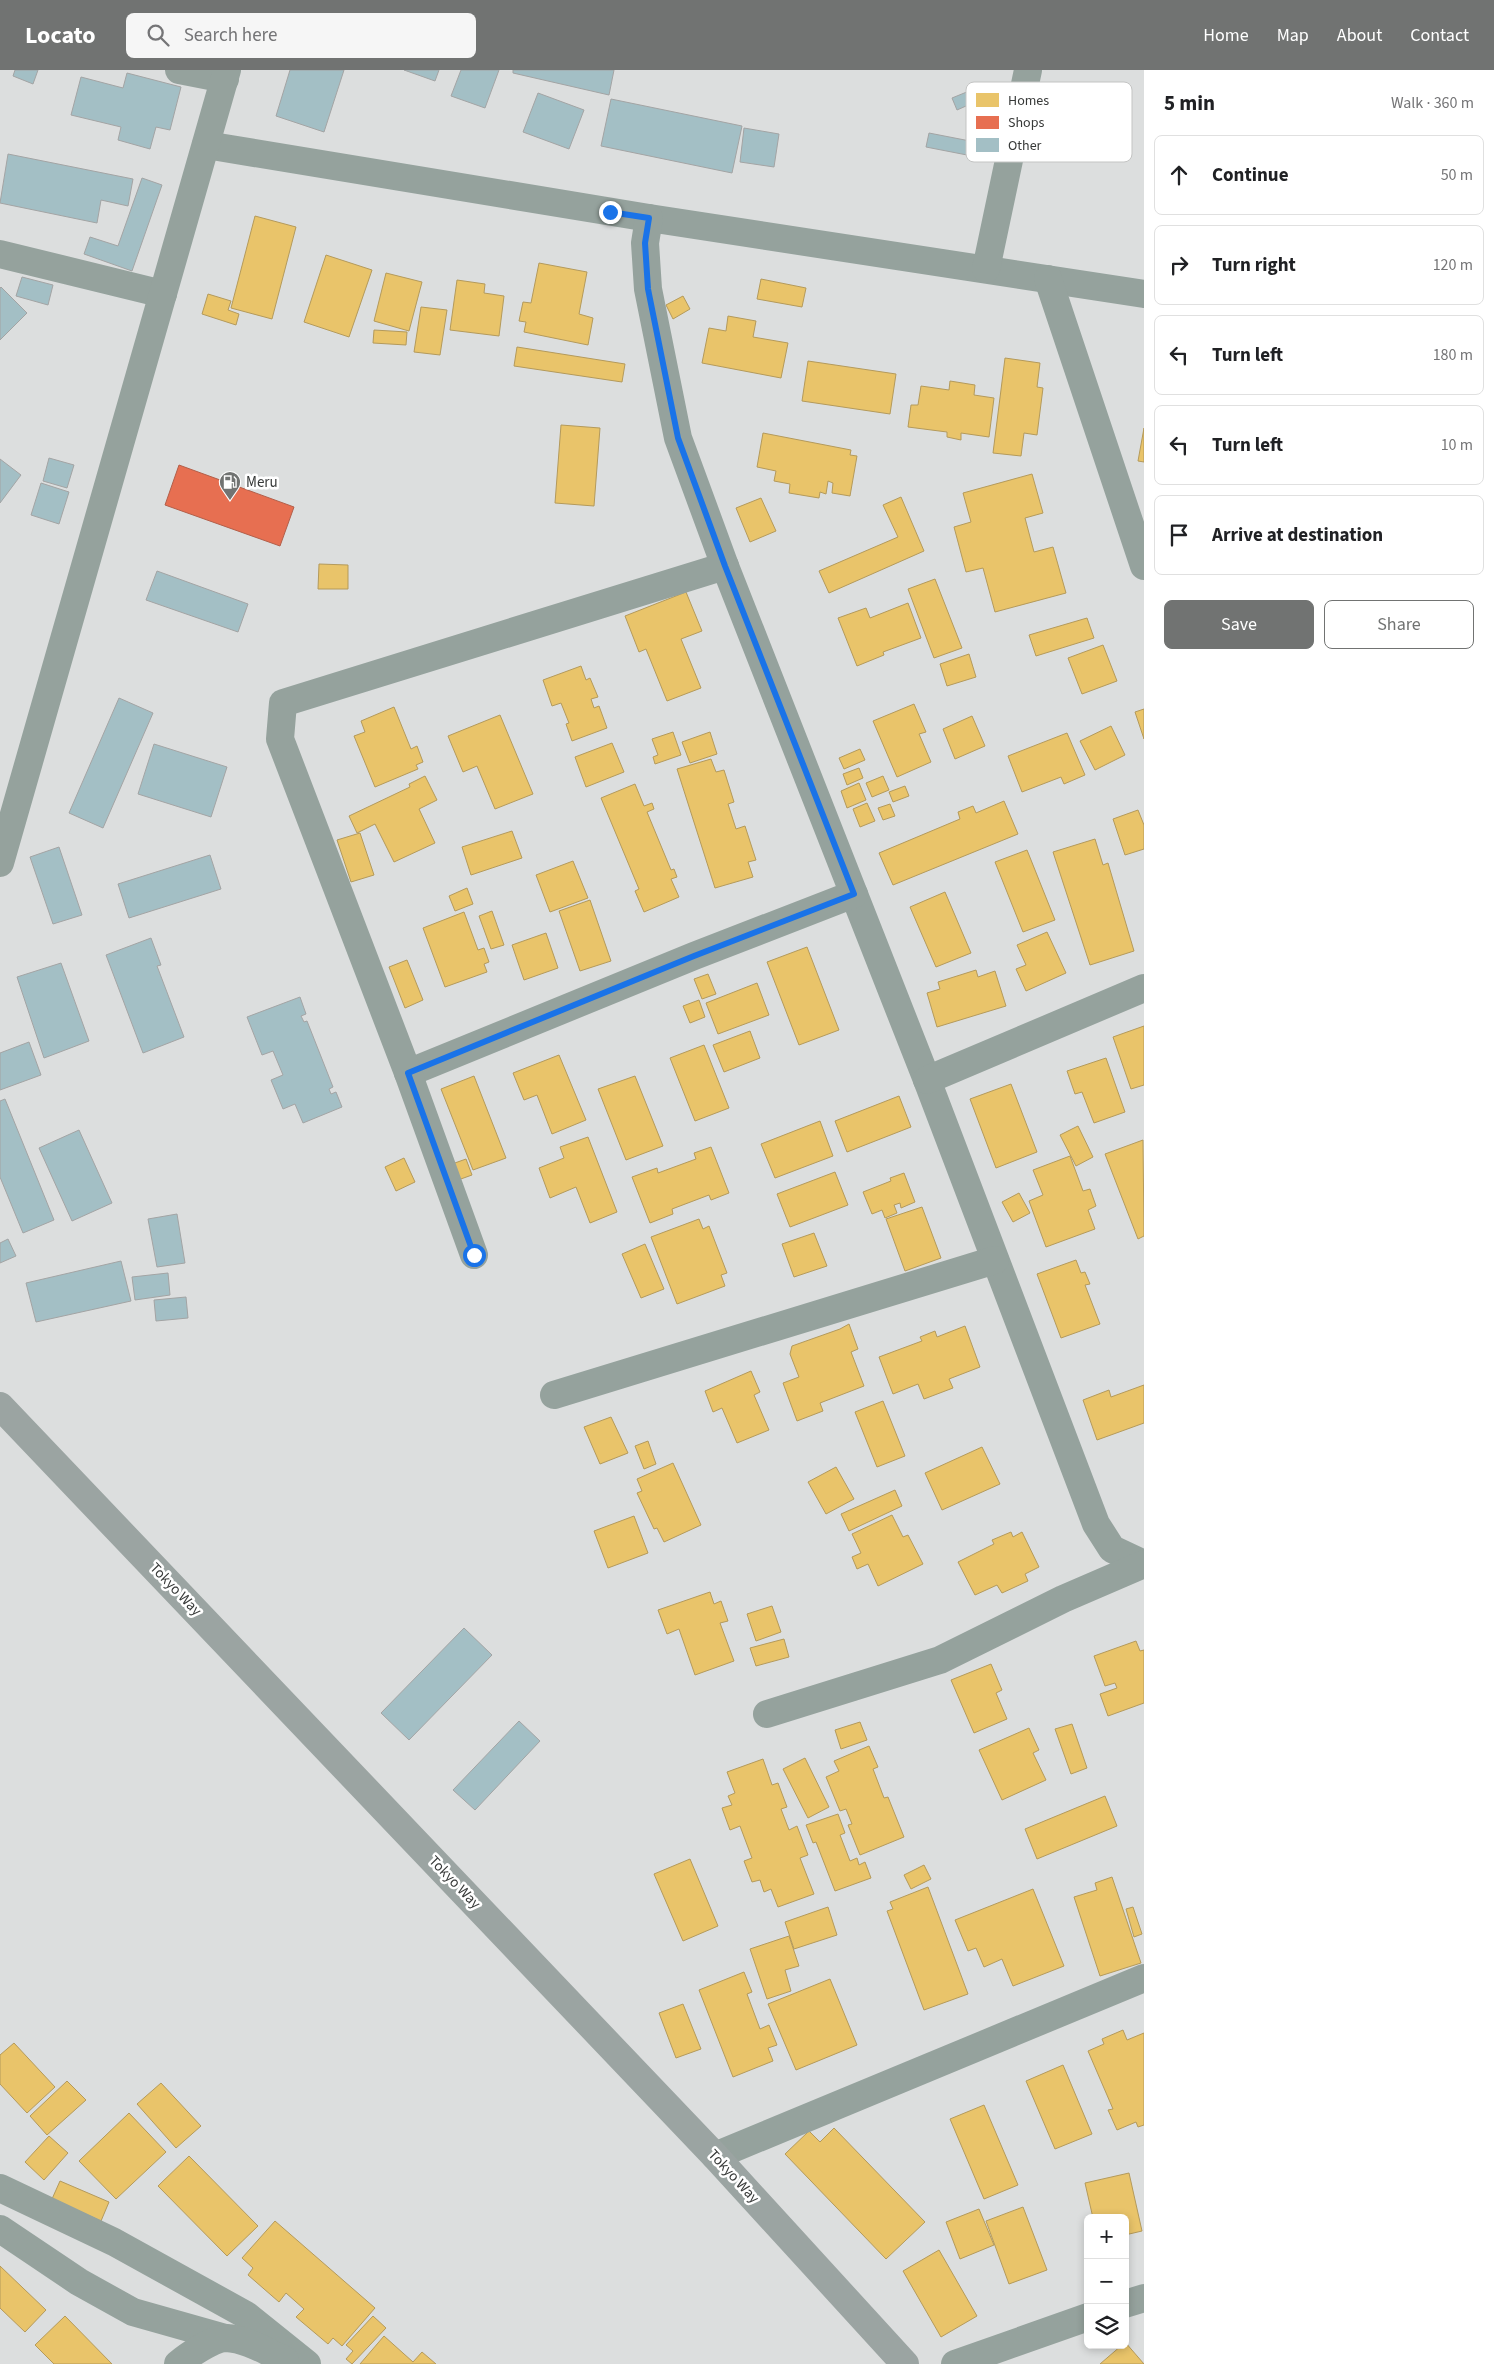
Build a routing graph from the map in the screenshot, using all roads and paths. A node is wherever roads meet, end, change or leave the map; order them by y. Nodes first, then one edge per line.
1 (179, 70) edge
2 (226, 74) edge
3 (206, 145) junction
4 (1009, 162) edge
5 (649, 218) junction
6 (0, 254) edge
7 (986, 269) junction
8 (1048, 279) junction
9 (164, 294) junction
10 (1144, 294) edge
11 (725, 566) junction
12 (1144, 566) edge
13 (5, 825) edge
14 (0, 863) edge
15 (854, 894) junction
16 (1144, 988) edge
17 (408, 1073) junction
18 (927, 1080) junction
19 (474, 1255) dead end
20 (995, 1260) junction
21 (554, 1395) dead end
22 (0, 1406) edge
23 (1144, 1564) edge
24 (767, 1714) dead end
25 (1144, 1978) edge
26 (716, 2156) junction
27 (0, 2188) edge
28 (0, 2229) edge
29 (1144, 2298) edge
30 (1129, 2303) edge
31 (1084, 2318) edge
32 (225, 2338) junction
33 (178, 2364) edge
34 (292, 2364) edge
35 (307, 2364) edge
36 (905, 2364) edge
37 (955, 2364) edge

1 - 2 street
2 - 3 street
3 - 5 street
3 - 9 street
4 - 7 street
5 - 7 street
5 - 11 street
6 - 9 street
7 - 8 street
8 - 10 street
8 - 12 street
9 - 13 street
11 - 15 street
11 - 17 street
13 - 14 street
15 - 17 street
15 - 18 street
16 - 18 street
17 - 19 street
18 - 20 street
20 - 21 street
20 - 23 street
22 - 26 main road, Tokyo Way
23 - 24 street
25 - 26 street
26 - 36 main road, Tokyo Way
27 - 35 street
28 - 32 street
29 - 30 street
31 - 37 street
32 - 33 street
32 - 34 street

